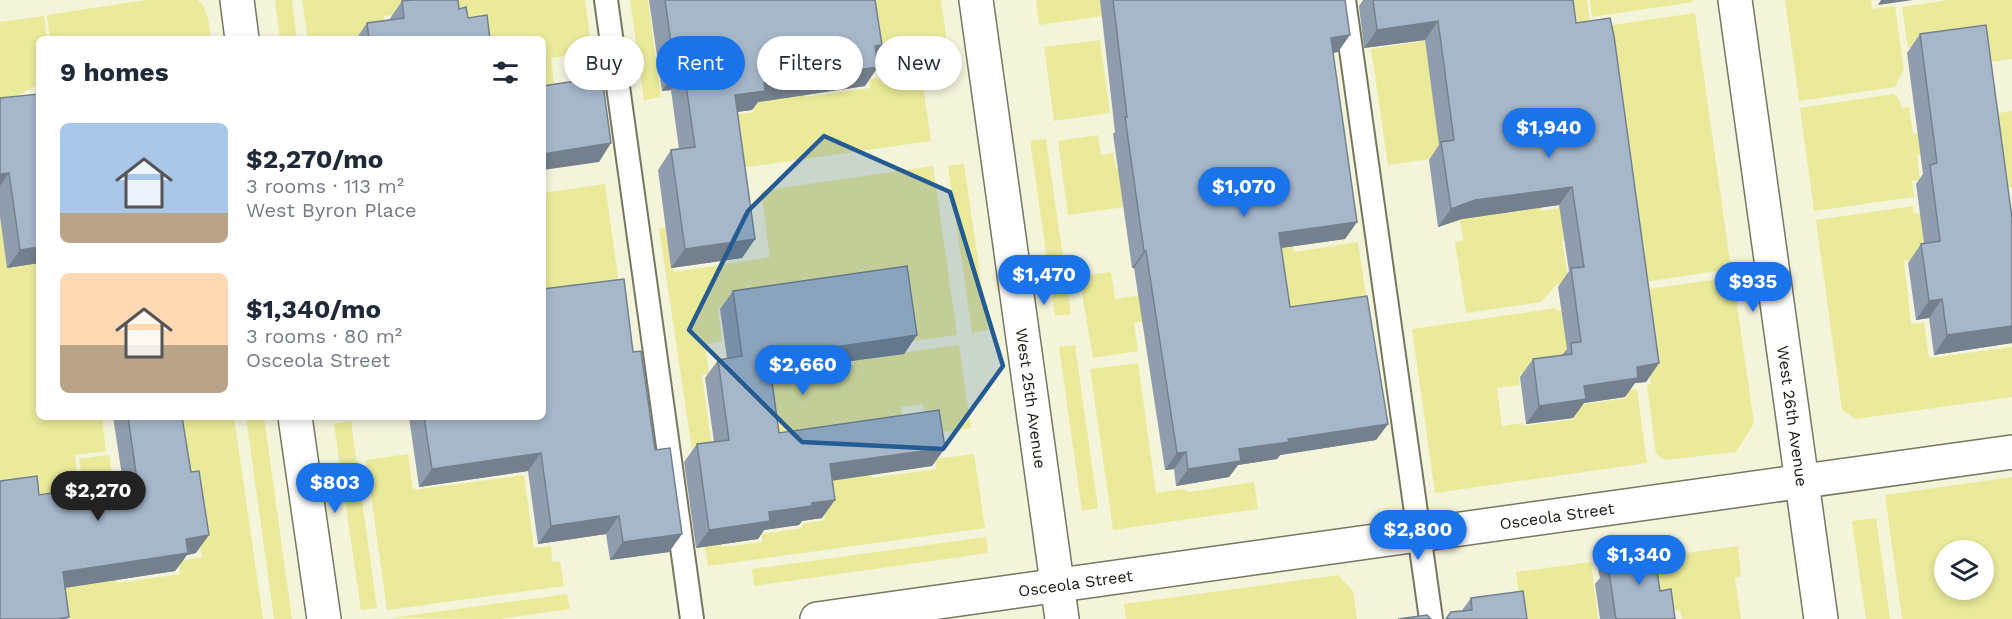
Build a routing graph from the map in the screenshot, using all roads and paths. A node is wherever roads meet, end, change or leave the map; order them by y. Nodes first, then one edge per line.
1 (237, 0) edge
2 (606, 0) edge
3 (976, 0) edge
4 (1344, 0) edge
5 (1735, 0) edge
6 (242, 36) edge
7 (295, 420) edge
8 (2012, 452) edge
9 (1802, 481) junction
10 (1419, 535) junction
11 (1057, 585) junction
12 (324, 619) edge
13 (692, 619) edge
14 (817, 619) edge
15 (1062, 619) edge
16 (1431, 619) edge
17 (1821, 619) edge

1 - 6 street
2 - 13 lane
3 - 11 street, West 25th Avenue
4 - 10 lane
5 - 9 street, West 26th Avenue
7 - 12 street
8 - 9 street, Osceola Street
9 - 10 street, Osceola Street
9 - 17 street, West 26th Avenue
10 - 11 street, Osceola Street
10 - 16 lane
11 - 14 street, Osceola Street
11 - 15 street, West 25th Avenue

